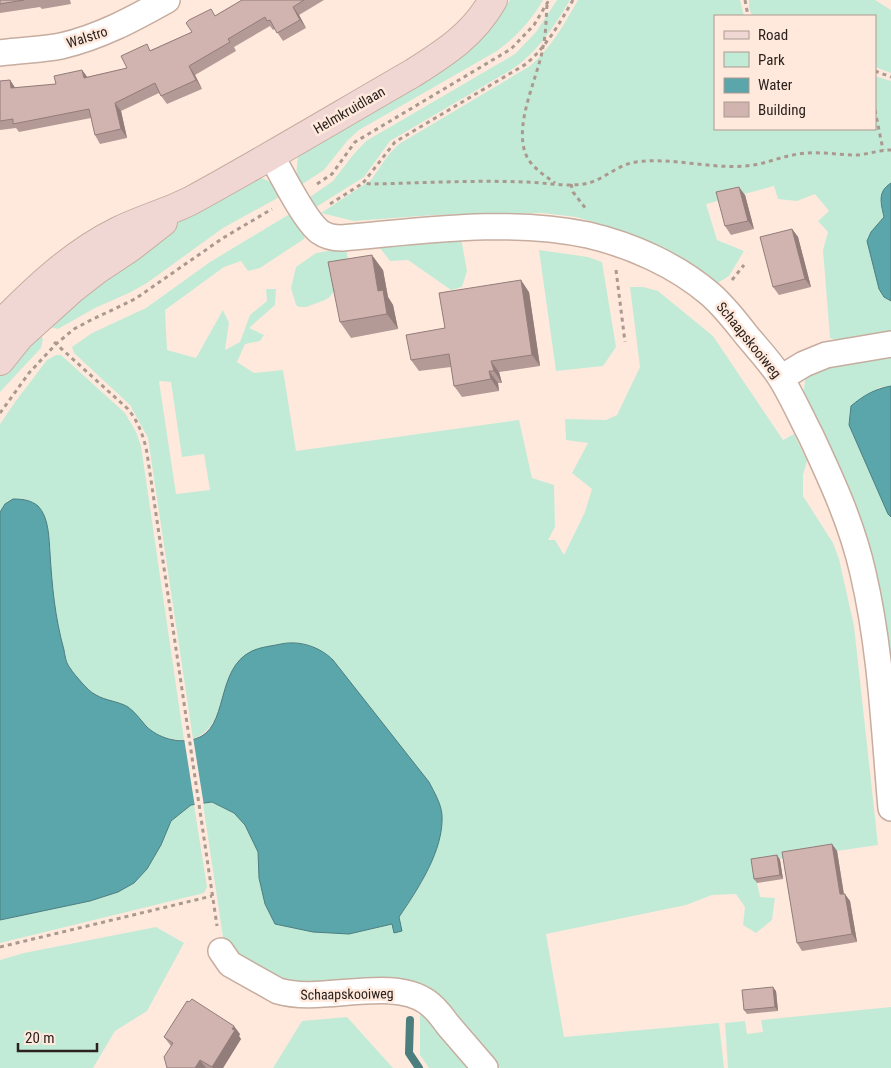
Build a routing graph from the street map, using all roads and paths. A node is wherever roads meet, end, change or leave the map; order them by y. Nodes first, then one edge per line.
1 (167, 0) edge
2 (493, 0) edge
3 (573, 0) edge
4 (745, 0) edge
5 (548, 2) dead end
6 (748, 15) edge
7 (543, 48) junction
8 (0, 52) edge
9 (876, 71) edge
10 (891, 77) edge
11 (876, 115) edge
12 (883, 150) junction
13 (891, 150) edge
14 (271, 155) junction
15 (363, 183) junction
16 (556, 183) junction
17 (190, 201) junction
18 (308, 217) junction
19 (613, 242) junction
20 (0, 325) edge
21 (625, 342) dead end
22 (891, 344) edge
23 (1, 355) edge
24 (780, 378) junction
25 (0, 400) edge
26 (6, 403) junction
27 (0, 413) edge
28 (891, 808) edge
29 (0, 947) edge
30 (221, 951) dead end
31 (485, 1068) edge

1 - 8 street, Walstro
2 - 14 street, Helmkruidlaan
3 - 7 path
4 - 6 path
5 - 7 path
7 - 15 path
7 - 16 path
9 - 10 path
11 - 12 path
12 - 13 path
12 - 16 path
14 - 17 street, Helmkruidlaan
14 - 18 street, Schaapskooiweg
15 - 16 path
15 - 18 path
17 - 20 street, Helmkruidlaan
17 - 23 street, Helmkruidlaan
18 - 19 street, Schaapskooiweg
19 - 21 path
19 - 24 street, Schaapskooiweg
22 - 24 street
24 - 28 street, Schaapskooiweg
25 - 26 path
26 - 27 path
26 - 29 path
30 - 31 street, Schaapskooiweg

